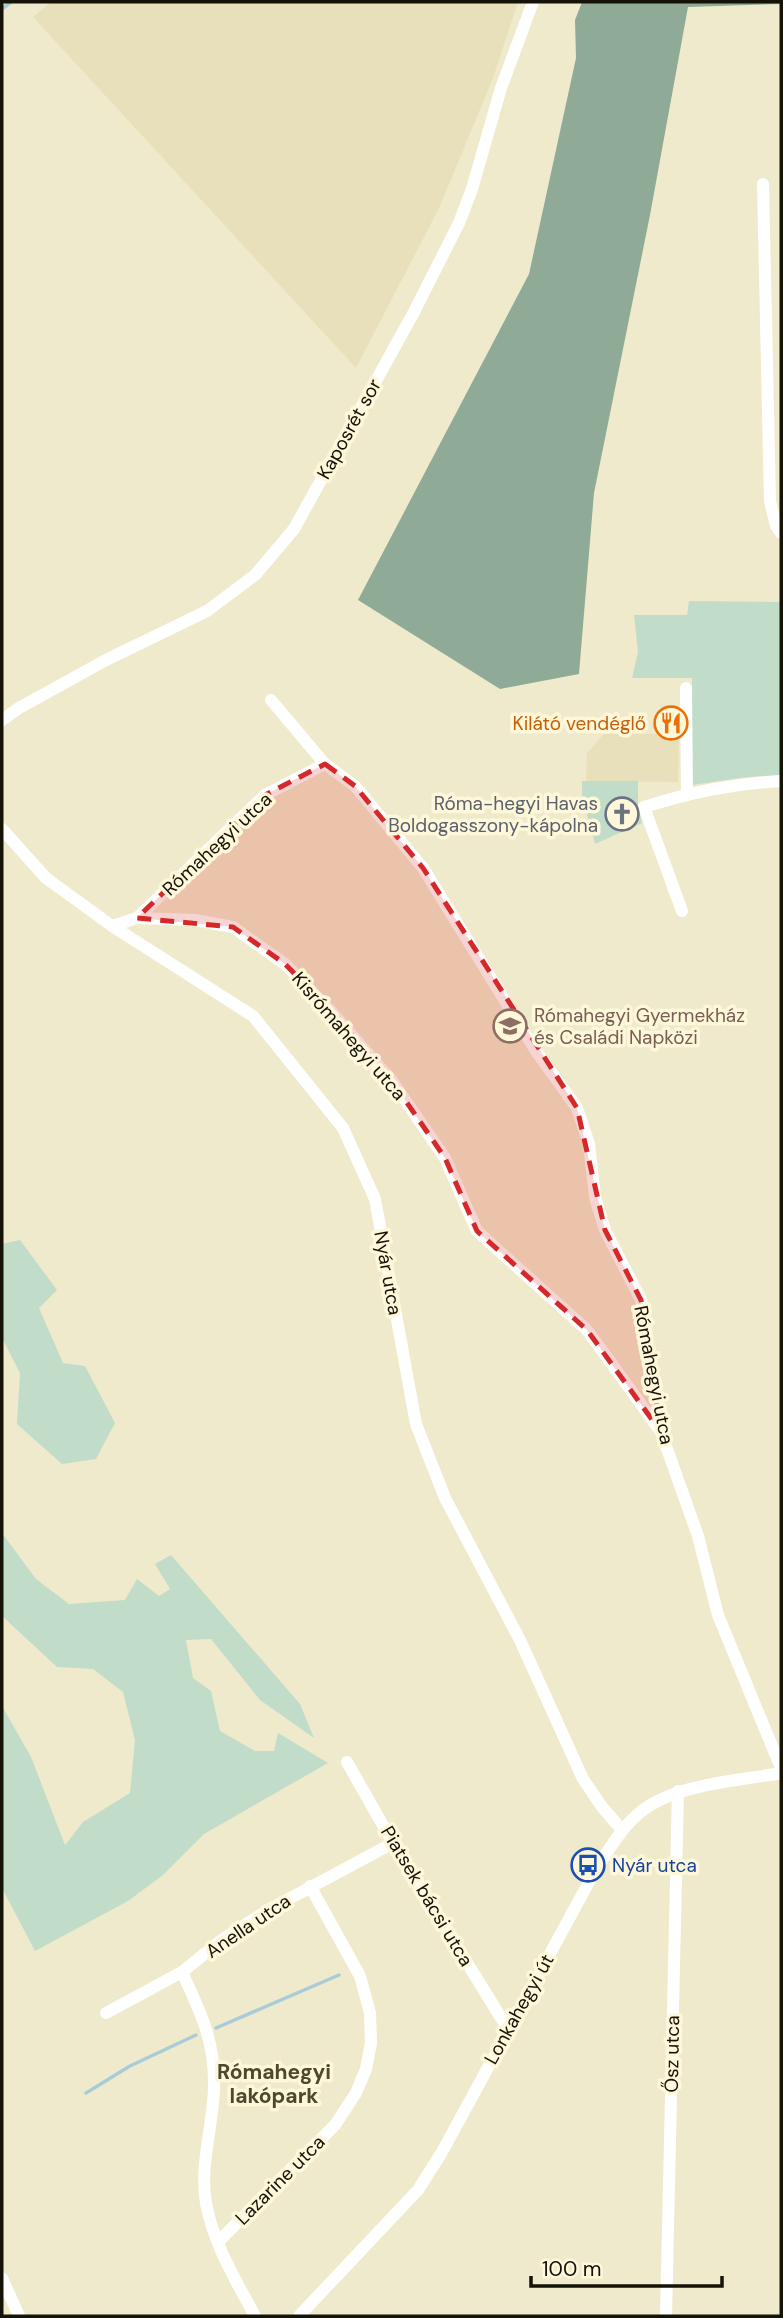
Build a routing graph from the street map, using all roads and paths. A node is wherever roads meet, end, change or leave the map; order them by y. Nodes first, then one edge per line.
1 (533, 2) edge
2 (763, 184) dead end
3 (781, 533) edge
4 (686, 688) dead end
5 (271, 700) dead end
6 (2, 720) edge
7 (325, 764) junction
8 (781, 781) edge
9 (687, 793) junction
10 (2, 829) edge
11 (682, 911) dead end
12 (137, 918) junction
13 (112, 926) junction
14 (661, 1432) junction
15 (347, 1762) dead end
16 (781, 1771) edge
17 (678, 1791) junction
18 (622, 1830) junction
19 (393, 1843) junction
20 (310, 1886) junction
21 (182, 1972) junction
22 (106, 2014) dead end
23 (508, 2029) junction
24 (218, 2242) junction
25 (2, 2278) edge
26 (19, 2316) edge
27 (255, 2316) edge
28 (299, 2316) edge
29 (666, 2316) edge

1 - 6 street, Kaposrét sor
2 - 3 street
4 - 9 street
5 - 7 street, Rómahegyi utca
7 - 12 street, Rómahegyi utca
7 - 14 street, Rómahegyi utca
8 - 9 street
9 - 11 street
10 - 13 street, Nyár utca
12 - 13 street, Rómahegyi utca
12 - 14 street, Kisrómahegyi utca
13 - 18 street, Nyár utca
14 - 16 street, Rómahegyi utca
15 - 19 street, Piatsek bácsi utca
16 - 17 street, Lonkahegyi út
17 - 18 street, Lonkahegyi út
17 - 29 street, Ősz utca
18 - 23 street, Lonkahegyi út
19 - 20 street, Anella utca
19 - 23 street, Piatsek bácsi utca
20 - 21 street, Anella utca
20 - 24 street, Lazarine utca
21 - 22 street, Anella utca
21 - 24 street
23 - 28 street, Lonkahegyi út
24 - 27 street
25 - 26 street

